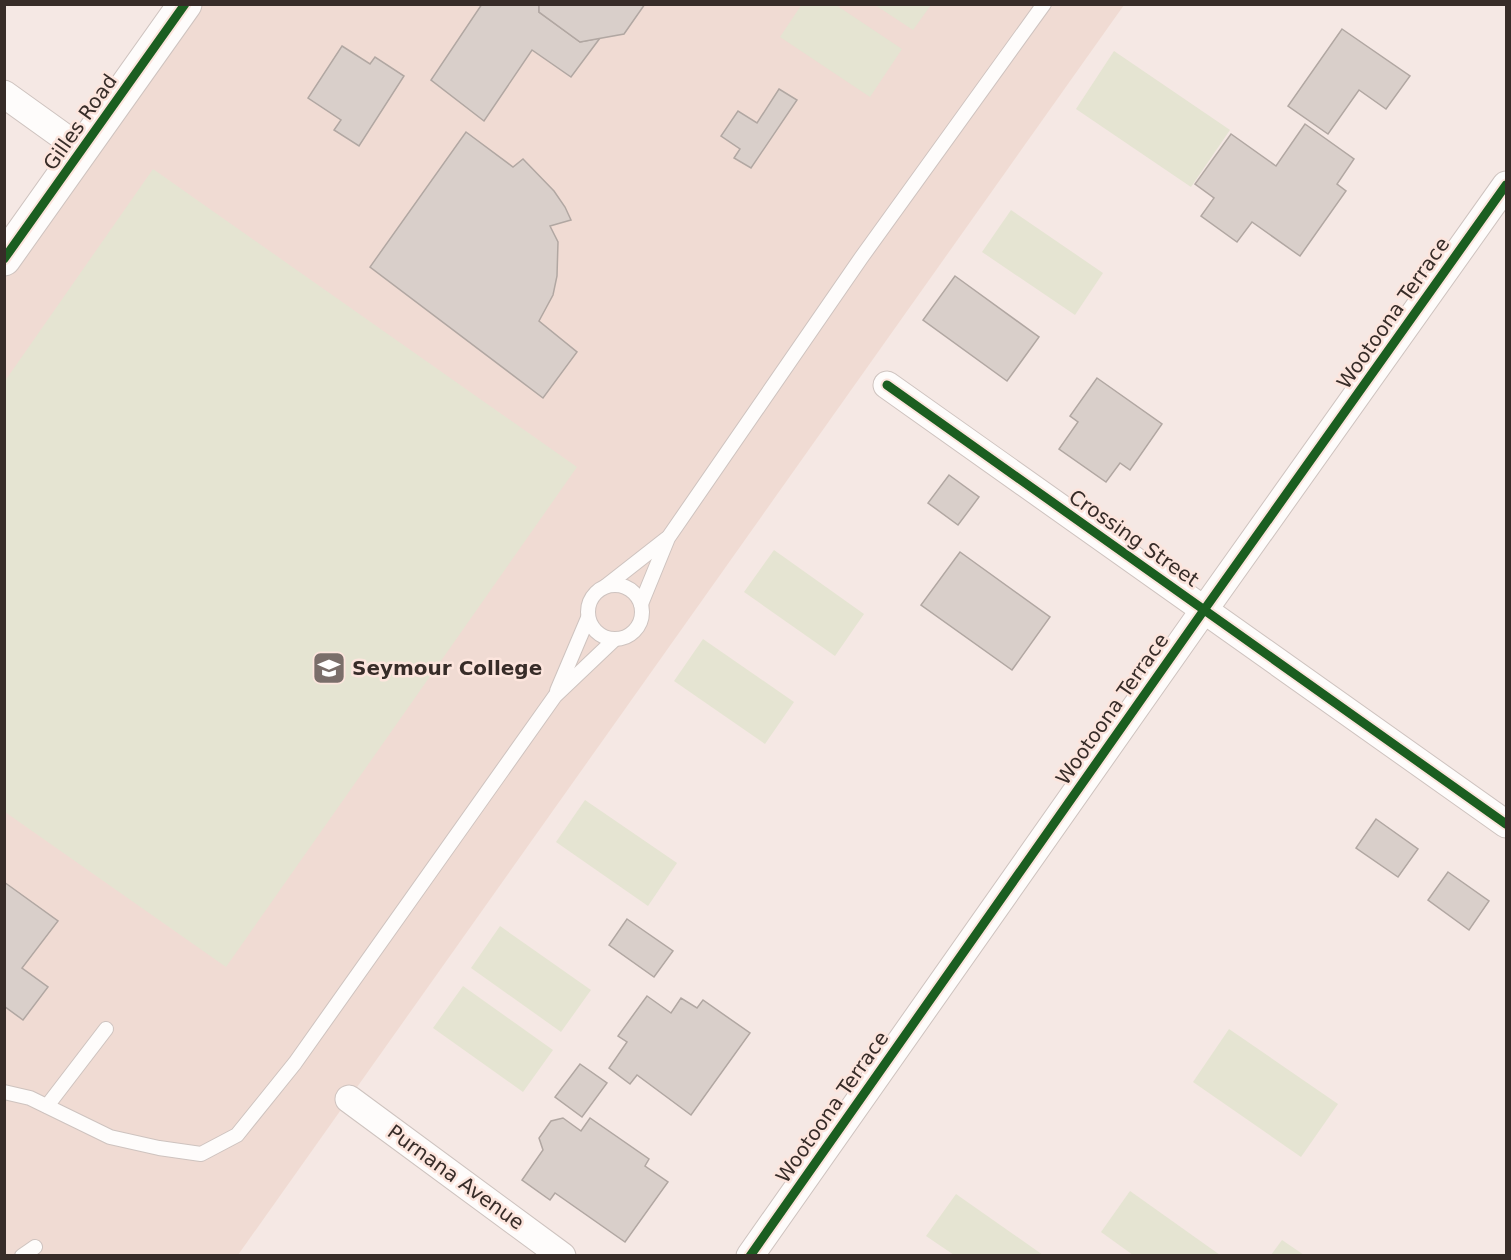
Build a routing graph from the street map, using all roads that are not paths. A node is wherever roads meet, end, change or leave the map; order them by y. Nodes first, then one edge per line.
1 (185, 4) edge
2 (1044, 4) edge
3 (4, 94) edge
4 (82, 150) junction
5 (1506, 185) edge
6 (4, 260) edge
7 (887, 385) dead end
8 (668, 538) junction
9 (604, 587) junction
10 (641, 604) junction
11 (1204, 610) junction
12 (588, 618) junction
13 (615, 639) junction
14 (555, 696) junction
15 (1506, 824) edge
16 (106, 1029) dead end
17 (4, 1092) edge
18 (349, 1099) dead end
19 (47, 1106) junction
20 (34, 1247) dead end
21 (22, 1256) edge
22 (562, 1256) edge
23 (750, 1256) edge

1 - 4 street, Gilles Road
2 - 8 lane
3 - 4 street
4 - 6 street, Gilles Road
5 - 11 street, Wootoona Terrace
7 - 11 street, Crossing Street
8 - 9 lane
8 - 10 lane
9 - 10 lane
9 - 12 lane
10 - 13 lane
11 - 15 street, Crossing Street
11 - 23 street, Wootoona Terrace
12 - 13 lane
12 - 14 lane
13 - 14 lane
14 - 19 lane
16 - 19 lane
17 - 19 lane
18 - 22 street, Purnana Avenue
20 - 21 lane

